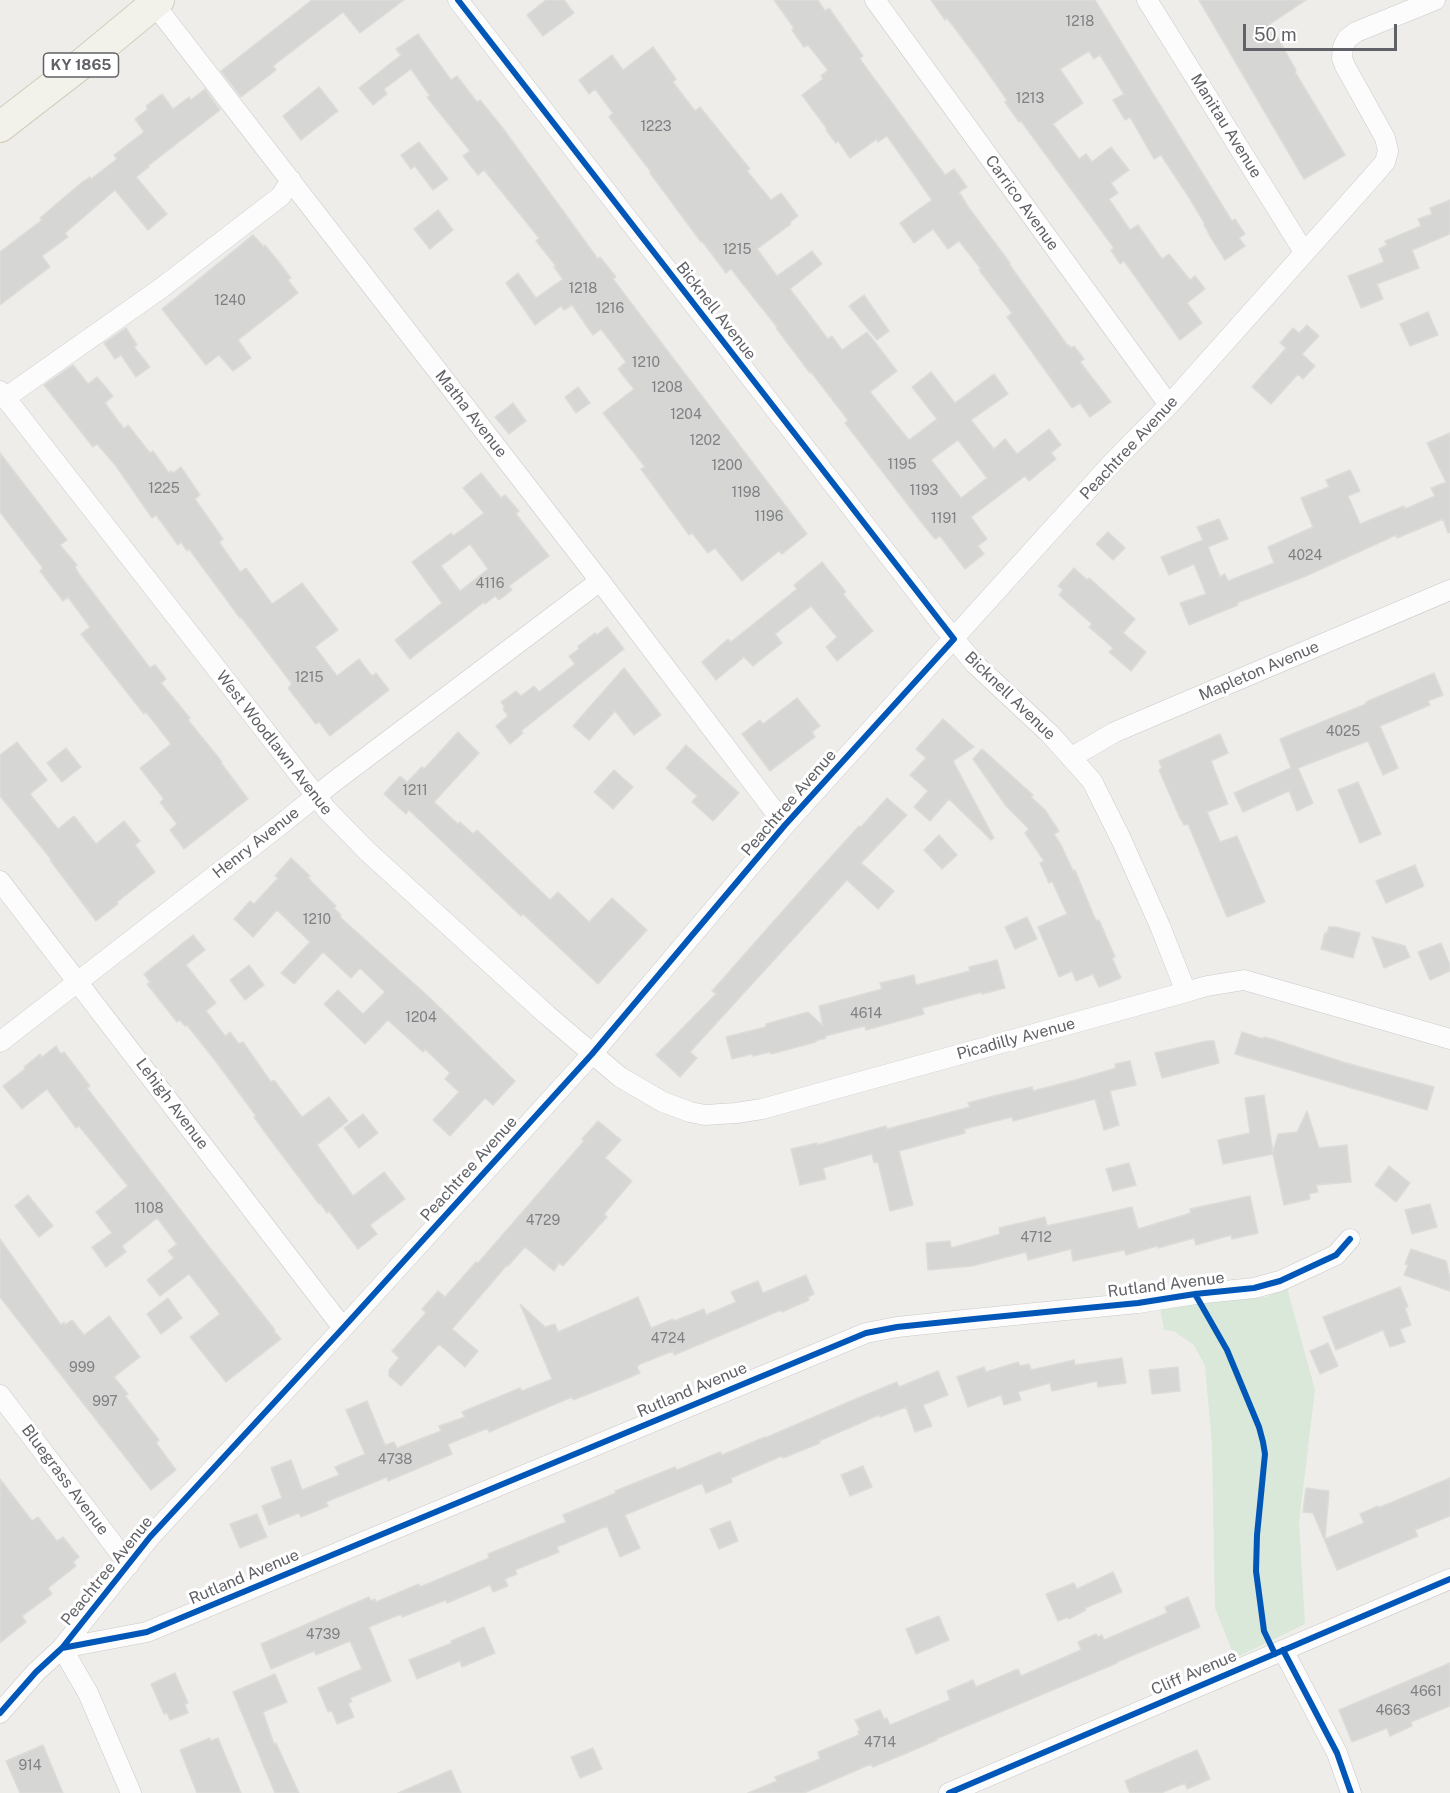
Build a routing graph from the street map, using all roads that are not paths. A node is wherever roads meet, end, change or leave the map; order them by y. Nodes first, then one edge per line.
1 (458, 0) edge
2 (875, 0) edge
3 (1147, 0) edge
4 (1435, 0) edge
5 (157, 2) edge
6 (0, 127) edge
7 (291, 180) junction
8 (1304, 252) junction
9 (3, 395) edge
10 (1169, 405) junction
11 (600, 581) junction
12 (1450, 590) edge
13 (954, 639) junction
14 (1072, 757) junction
15 (315, 797) junction
16 (785, 825) junction
17 (0, 881) edge
18 (78, 982) junction
19 (1186, 992) junction
20 (1450, 1039) edge
21 (0, 1042) edge
22 (592, 1054) junction
23 (1350, 1239) dead end
24 (343, 1328) junction
25 (0, 1395) edge
26 (129, 1565) junction
27 (1450, 1579) edge
28 (62, 1648) junction
29 (1282, 1650) junction
30 (0, 1713) edge
31 (131, 1793) edge
32 (949, 1793) edge
33 (1351, 1793) edge

1 - 13 street, Bicknell Avenue
2 - 10 street, Carrico Avenue
3 - 8 street, Manitau Avenue
4 - 8 street, Peachtree Avenue
5 - 6 main road, KY 1865
5 - 7 street, Matha Avenue
7 - 9 street
7 - 11 street, Matha Avenue
8 - 10 street, Peachtree Avenue
9 - 15 street, West Woodlawn Avenue
10 - 13 street, Peachtree Avenue
11 - 15 street, Henry Avenue
11 - 16 street, Matha Avenue
12 - 14 street, Mapleton Avenue
13 - 14 street, Bicknell Avenue
13 - 16 street, Peachtree Avenue
14 - 19 street, Bicknell Avenue
15 - 18 street, Henry Avenue
15 - 22 street, West Woodlawn Avenue
16 - 22 street, Peachtree Avenue
17 - 18 street, Lehigh Avenue
18 - 21 street, Henry Avenue
18 - 24 street, Lehigh Avenue
19 - 20 street, Picadilly Avenue
19 - 22 street, Picadilly Avenue
22 - 24 street, Peachtree Avenue
23 - 28 street, Rutland Avenue
24 - 26 street, Peachtree Avenue
25 - 26 street, Bluegrass Avenue
26 - 28 street, Peachtree Avenue
27 - 29 street, Cliff Avenue
28 - 30 street, Peachtree Avenue
28 - 31 street
29 - 32 street, Cliff Avenue
29 - 33 street

